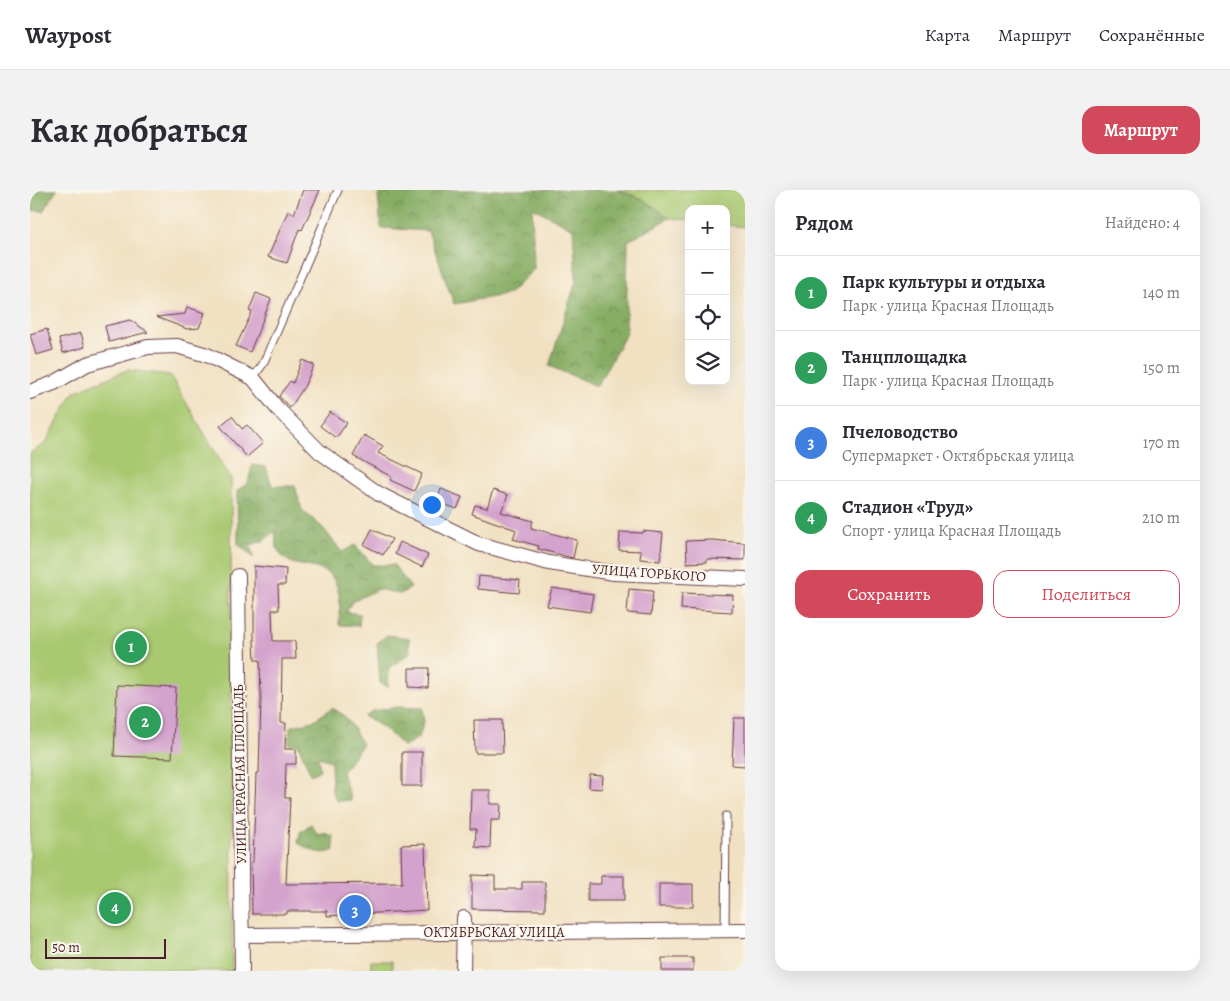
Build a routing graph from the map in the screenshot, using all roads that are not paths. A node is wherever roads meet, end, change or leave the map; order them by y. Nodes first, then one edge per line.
1 (338, 190) edge
2 (253, 378) junction
3 (30, 392) edge
4 (238, 576) dead end
5 (745, 579) edge
6 (726, 816) dead end
7 (464, 925) junction
8 (745, 930) edge
9 (725, 931) junction
10 (242, 935) junction
11 (242, 971) edge
12 (463, 971) edge

1 - 2 lane
2 - 3 street, УЛИЦА ГОРЬКОГО
2 - 5 street, УЛИЦА ГОРЬКОГО
4 - 10 street, УЛИЦА КРАСНАЯ ПЛОЩАДЬ
6 - 9 lane
7 - 9 street, ОКТЯБРЬСКАЯ УЛИЦА
7 - 10 street, ОКТЯБРЬСКАЯ УЛИЦА
7 - 12 street
8 - 9 street, ОКТЯБРЬСКАЯ УЛИЦА
10 - 11 street, УЛИЦА КРАСНАЯ ПЛОЩАДЬ

